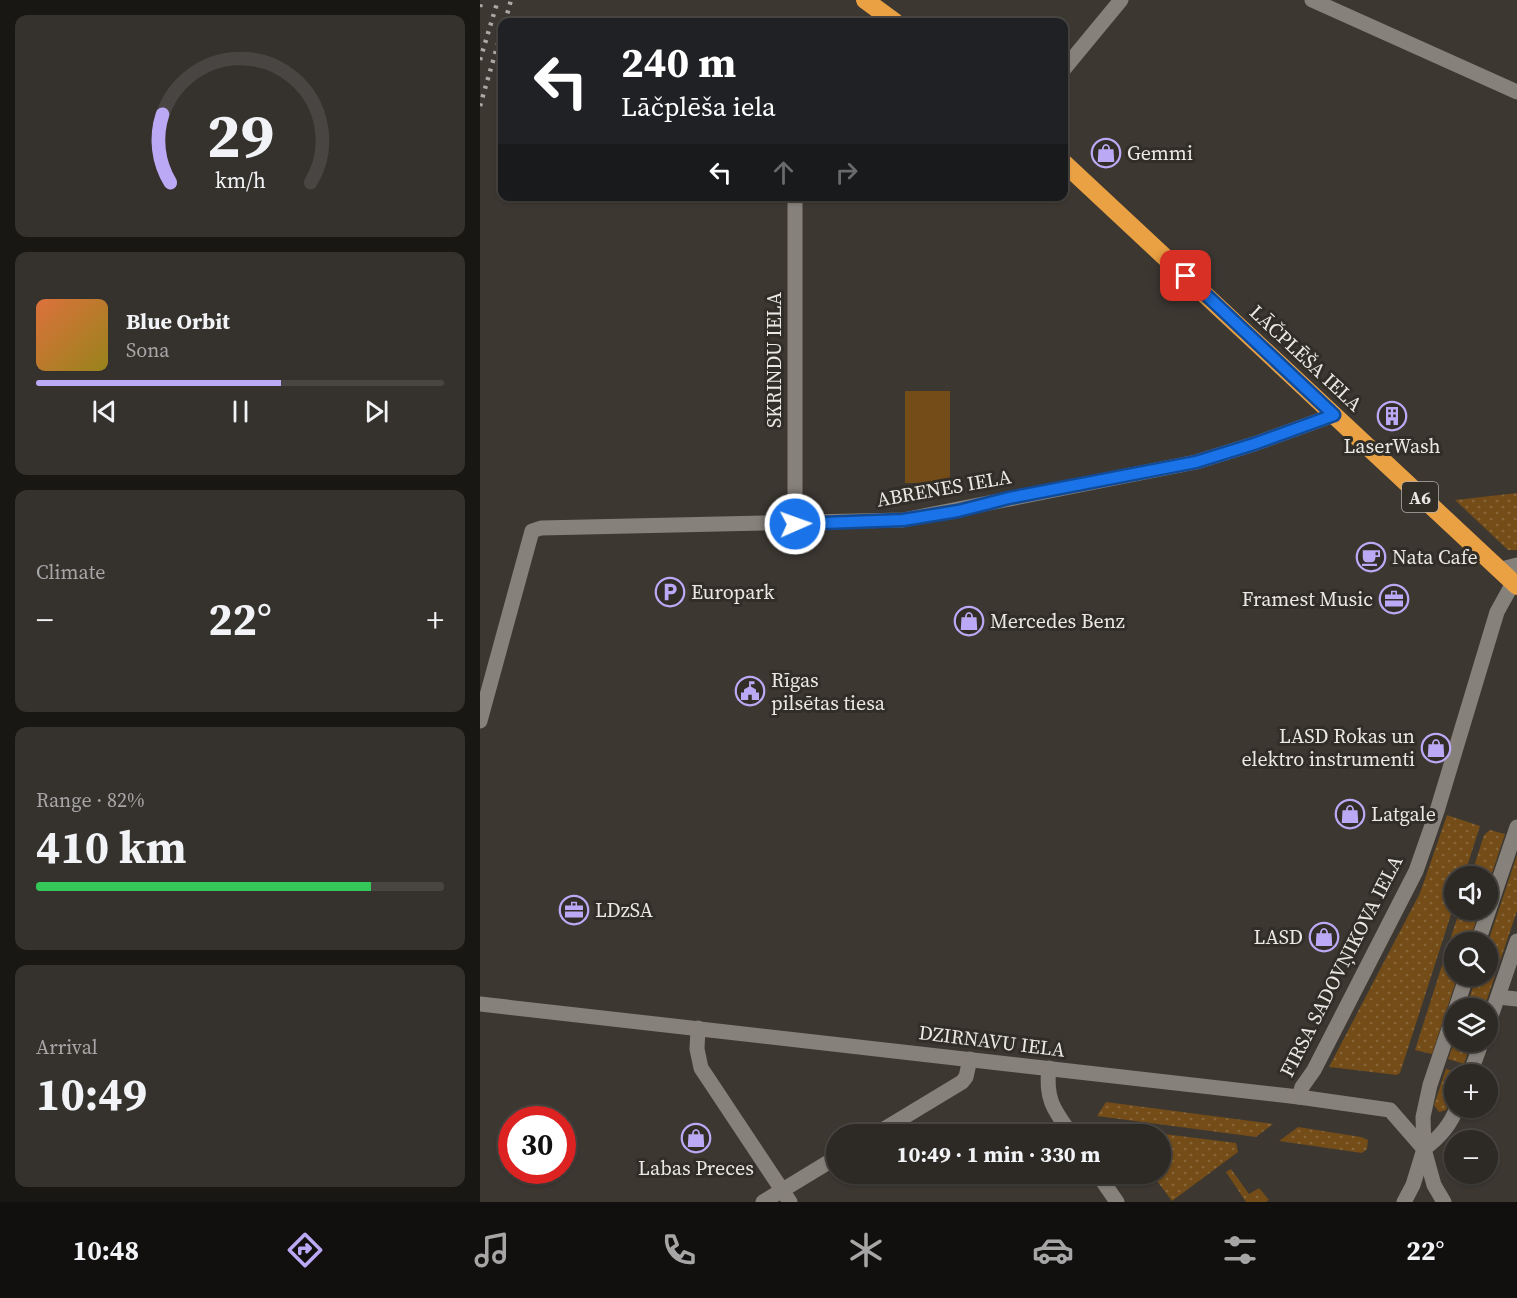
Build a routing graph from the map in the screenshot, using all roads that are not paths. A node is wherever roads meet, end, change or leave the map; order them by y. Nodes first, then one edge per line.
1 (865, 0) edge
2 (1121, 0) edge
3 (1312, 0) edge
4 (890, 18) edge
5 (1068, 64) edge
6 (1517, 92) edge
7 (1068, 167) edge
8 (795, 201) edge
9 (1334, 415) junction
10 (795, 524) junction
11 (1516, 578) edge
12 (480, 721) edge
13 (1517, 826) edge
14 (1481, 932) edge
15 (1517, 941) edge
16 (1498, 997) joint
17 (1517, 999) edge
18 (480, 1004) edge
19 (698, 1028) junction
20 (1444, 1045) edge
21 (970, 1059) junction
22 (1049, 1068) junction
23 (1299, 1097) junction
24 (1452, 1118) edge
25 (893, 1124) edge
26 (1065, 1124) edge
27 (1424, 1149) junction
28 (826, 1165) edge
29 (1105, 1184) edge
30 (786, 1196) edge
31 (763, 1202) edge
32 (1117, 1202) edge
33 (1404, 1202) edge
34 (1444, 1202) edge

1 - 4 highway
2 - 5 street
3 - 6 street
7 - 9 highway, LĀČPLĒŠA IELA / A6
8 - 10 street, SKRINDU IELA
9 - 10 street, ABRENES IELA
9 - 11 highway, LĀČPLĒŠA IELA / A6
10 - 12 street, ABRENES IELA
11 - 23 street, FIRSA SADOVŅIKOVA IELA
13 - 14 street
15 - 16 street
16 - 17 street
18 - 19 street, DZIRNAVU IELA
19 - 21 street, DZIRNAVU IELA
19 - 30 street
20 - 27 street
21 - 22 street, DZIRNAVU IELA
21 - 25 street
22 - 23 street, DZIRNAVU IELA
22 - 26 street
23 - 27 street, DZIRNAVU IELA
24 - 27 street
27 - 33 street
27 - 34 street, DZIRNAVU IELA
28 - 30 street
29 - 32 street
30 - 31 street

